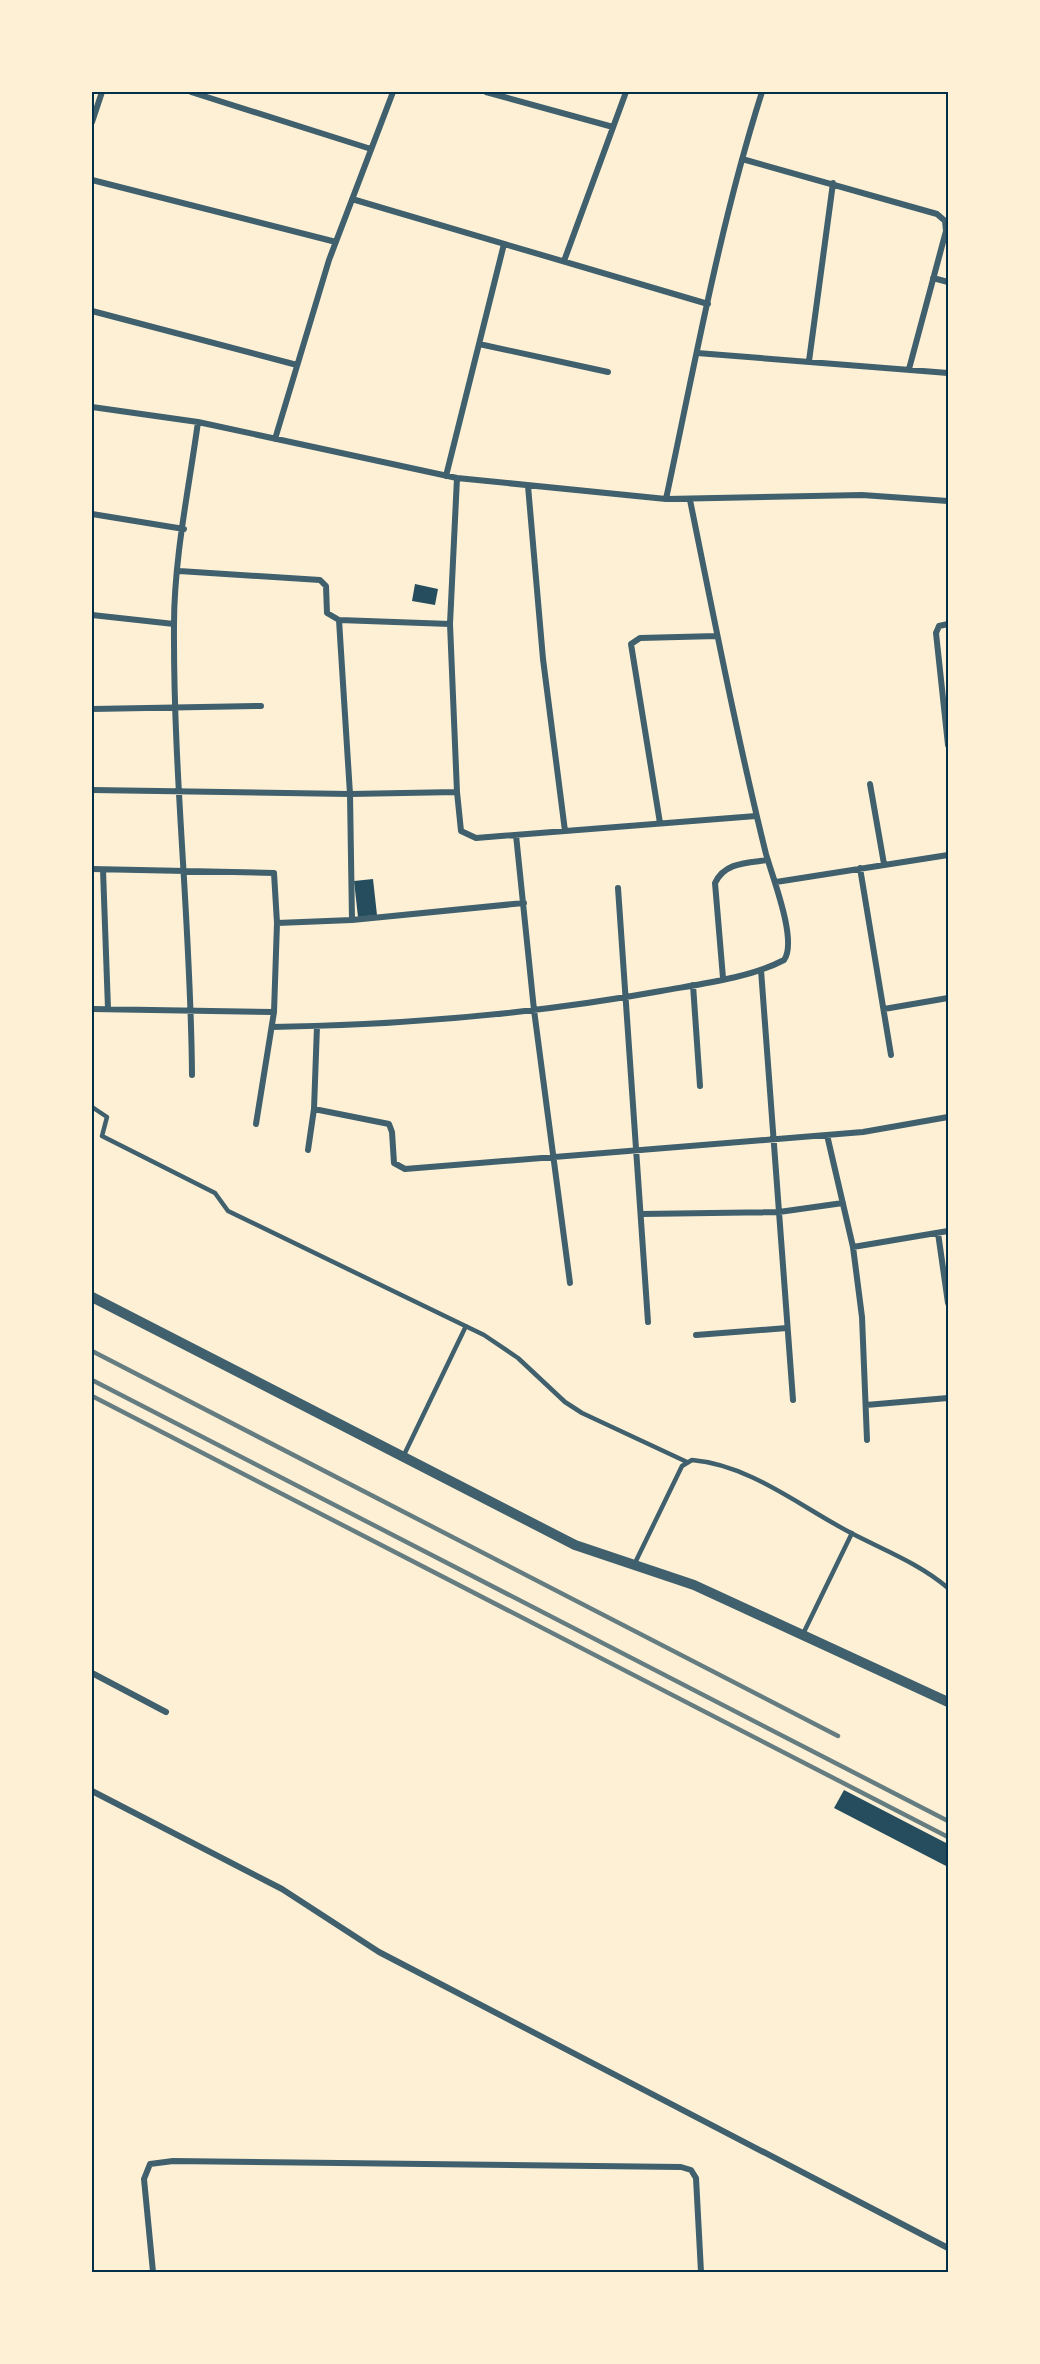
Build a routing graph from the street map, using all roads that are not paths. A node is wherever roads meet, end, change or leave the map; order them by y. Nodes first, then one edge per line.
1 (102, 92) edge
2 (190, 92) edge
3 (393, 92) edge
4 (486, 92) edge
5 (626, 92) edge
6 (762, 92) edge
7 (92, 122) edge
8 (613, 127) junction
9 (371, 149) junction
10 (742, 159) junction
11 (92, 180) edge
12 (833, 183) junction
13 (352, 199) junction
14 (336, 242) junction
15 (504, 244) junction
16 (564, 261) junction
17 (933, 278) junction
18 (948, 282) edge
19 (708, 304) junction
20 (92, 311) edge
21 (479, 344) junction
22 (697, 353) junction
23 (809, 361) junction
24 (297, 365) junction
25 (909, 369) junction
26 (608, 372) dead end
27 (948, 373) edge
28 (92, 407) edge
29 (198, 422) junction
30 (275, 439) junction
31 (446, 476) junction
32 (457, 478) junction
33 (528, 486) junction
34 (666, 499) junction
35 (690, 500) junction
36 (948, 501) edge
37 (92, 514) edge
38 (184, 529) junction
39 (178, 572) junction
40 (92, 615) edge
41 (339, 620) junction
42 (174, 624) junction
43 (450, 624) junction
44 (948, 624) edge
45 (717, 636) junction
46 (261, 706) dead end
47 (92, 709) edge
48 (177, 709) junction
49 (947, 723) edge
50 (948, 745) edge
51 (870, 784) dead end
52 (92, 790) edge
53 (180, 792) junction
54 (457, 792) junction
55 (350, 794) junction
56 (756, 816) junction
57 (660, 822) junction
58 (565, 831) junction
59 (516, 835) junction
60 (948, 855) edge
61 (768, 860) junction
62 (884, 864) junction
63 (860, 868) junction
64 (92, 869) edge
65 (103, 870) junction
66 (182, 872) junction
67 (776, 882) junction
68 (618, 888) dead end
69 (524, 903) junction
70 (352, 920) junction
71 (277, 923) junction
72 (761, 970) junction
73 (723, 978) junction
74 (693, 986) junction
75 (627, 997) junction
76 (948, 998) edge
77 (108, 1009) junction
78 (192, 1009) junction
79 (884, 1009) junction
80 (92, 1010) edge
81 (534, 1010) junction
82 (274, 1012) junction
83 (317, 1026) junction
84 (272, 1027) junction
85 (891, 1055) dead end
86 (192, 1075) dead end
87 (700, 1086) dead end
88 (92, 1107) edge
89 (314, 1109) junction
90 (948, 1117) edge
91 (256, 1124) dead end
92 (827, 1135) junction
93 (774, 1139) junction
94 (308, 1150) dead end
95 (637, 1151) junction
96 (555, 1156) junction
97 (843, 1203) junction
98 (779, 1212) junction
99 (641, 1214) junction
100 (948, 1231) edge
101 (938, 1233) junction
102 (853, 1247) junction
103 (570, 1283) dead end
104 (92, 1297) edge
105 (948, 1303) edge
106 (648, 1322) dead end
107 (466, 1326) junction
108 (788, 1328) junction
109 (696, 1335) dead end
110 (948, 1398) edge
111 (793, 1400) dead end
112 (866, 1405) junction
113 (867, 1440) dead end
114 (403, 1457) junction
115 (687, 1462) junction
116 (852, 1533) junction
117 (634, 1565) junction
118 (948, 1588) edge
119 (802, 1635) junction
120 (92, 1673) edge
121 (948, 1702) edge
122 (166, 1712) dead end
123 (92, 1791) edge
124 (948, 2248) edge
125 (153, 2272) edge
126 (700, 2272) edge

1 - 7 street
2 - 9 street
3 - 9 street
4 - 8 street
5 - 8 street
6 - 10 street
8 - 16 street
9 - 13 street
10 - 12 street
10 - 19 street
11 - 14 street
12 - 17 street
12 - 23 street
13 - 14 street
13 - 15 street
14 - 24 street
15 - 16 street
15 - 21 street
16 - 19 street
17 - 18 street
17 - 25 street
19 - 22 street
20 - 24 street
21 - 26 street
21 - 31 street
22 - 23 street
22 - 34 street
23 - 25 street
24 - 30 street
25 - 27 street
28 - 29 street
29 - 30 street
29 - 38 street
30 - 31 street
31 - 32 street
32 - 33 street
32 - 43 street
33 - 34 street
33 - 58 street
34 - 35 street
35 - 36 street
35 - 45 street
37 - 38 street
38 - 39 street
39 - 41 street
39 - 42 street
40 - 42 street
41 - 43 street
41 - 55 street
42 - 48 street
43 - 54 street
44 - 49 street
45 - 56 street
45 - 57 street
46 - 48 street
47 - 48 street
48 - 53 street
49 - 50 street
51 - 62 street
52 - 53 street
53 - 55 street
53 - 66 street
54 - 55 street
54 - 59 street
55 - 70 street
56 - 57 street
56 - 61 street
57 - 58 street
58 - 59 street
59 - 69 street
60 - 62 street
61 - 67 street
61 - 73 street
62 - 63 street
63 - 67 street
63 - 79 street
64 - 65 street
65 - 66 street
65 - 77 street
66 - 71 street
66 - 78 street
67 - 72 street
68 - 75 street
69 - 70 street
69 - 81 street
70 - 71 street
71 - 82 street
72 - 73 street
72 - 93 street
73 - 74 street
74 - 75 street
74 - 87 street
75 - 81 street
75 - 95 street
76 - 79 street
77 - 78 street
77 - 80 street
78 - 82 street
78 - 86 street
79 - 85 street
81 - 83 street
81 - 96 street
82 - 84 street
83 - 84 street
83 - 89 street
84 - 91 street
88 - 107 lane
89 - 94 street
89 - 96 street
90 - 92 street
92 - 93 street
92 - 97 street
93 - 95 street
93 - 98 street
95 - 96 street
95 - 99 street
96 - 103 street
97 - 98 street
97 - 102 street
98 - 99 street
98 - 108 street
99 - 106 street
100 - 101 street
101 - 102 street
101 - 105 street
102 - 112 street
104 - 114 street
107 - 114 lane
107 - 115 lane
108 - 109 street
108 - 111 street
110 - 112 street
112 - 113 street
114 - 117 street
115 - 116 lane
115 - 117 lane
116 - 118 lane
116 - 119 lane
117 - 119 street
119 - 121 street
120 - 122 street
123 - 124 street
125 - 126 street

